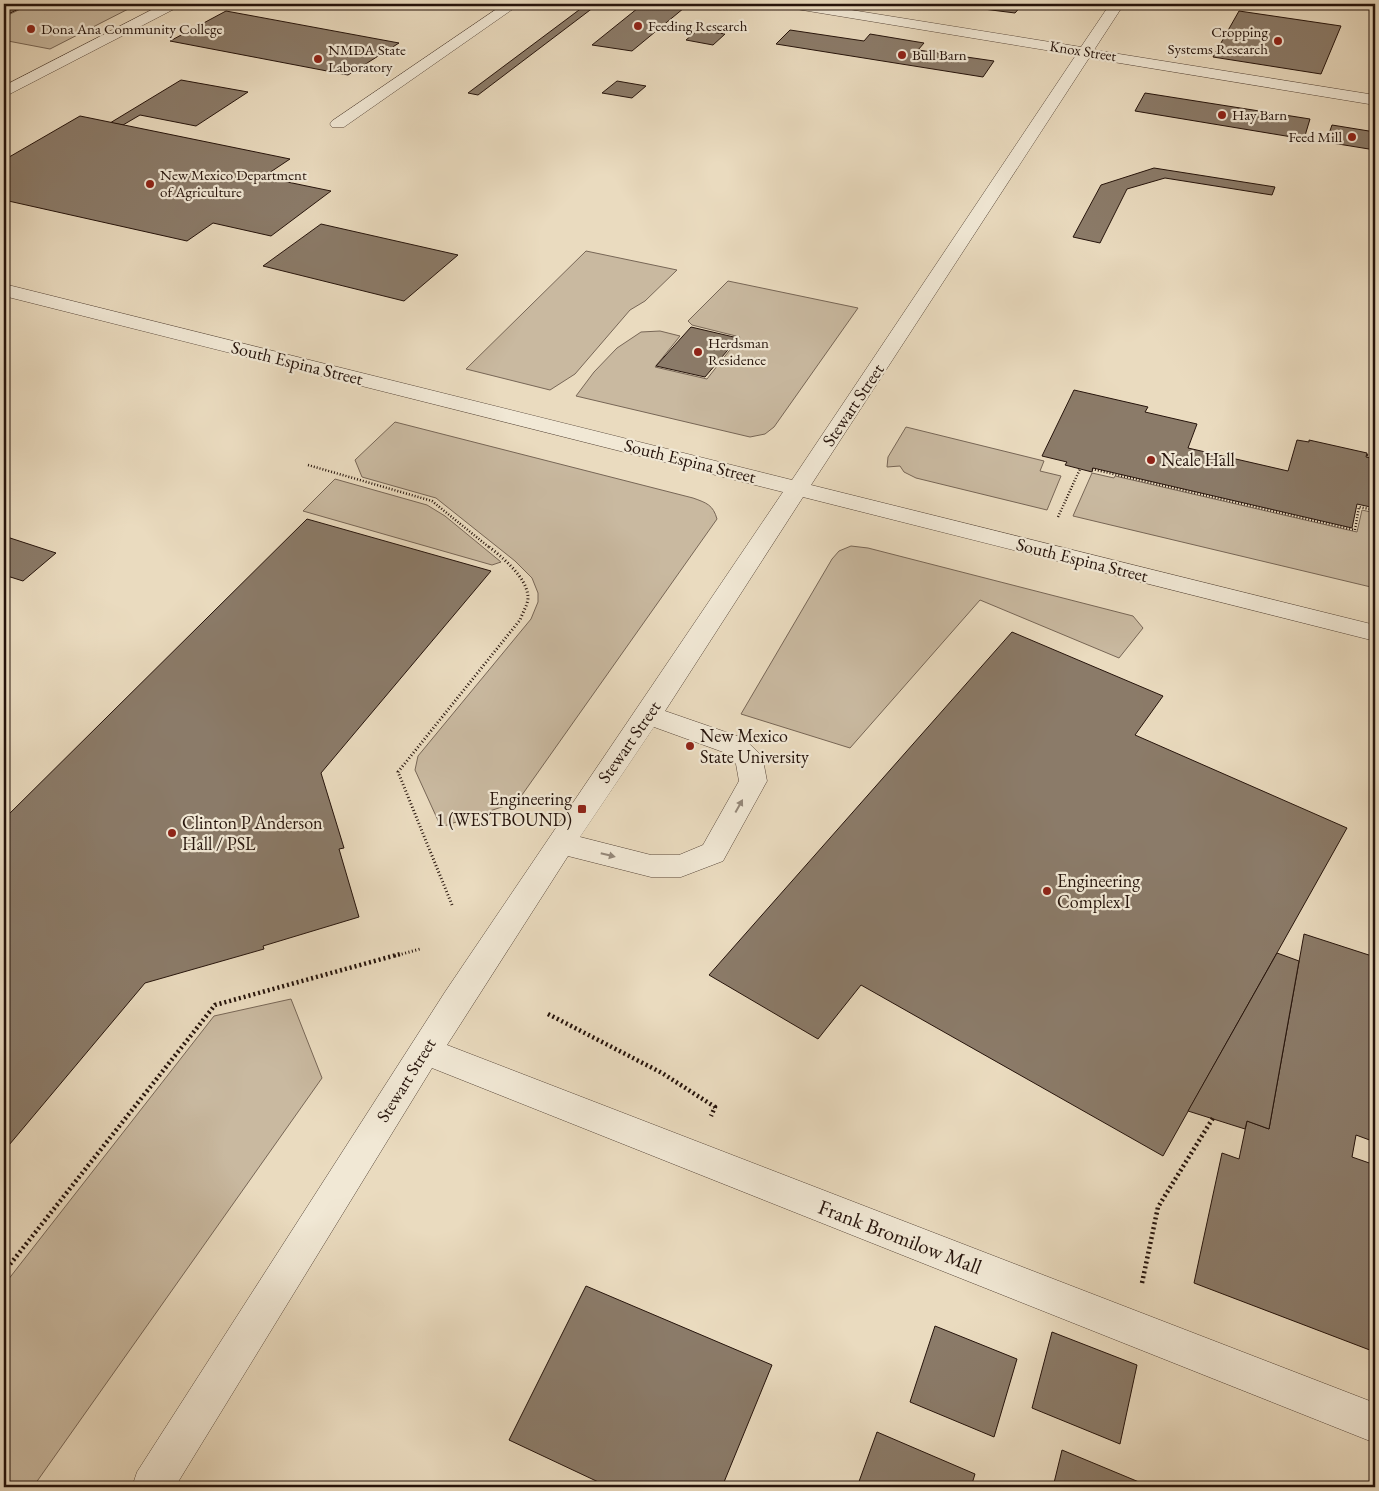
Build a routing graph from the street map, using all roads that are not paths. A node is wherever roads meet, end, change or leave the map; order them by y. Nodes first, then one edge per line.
1 (173, 4) edge
2 (512, 4) edge
3 (790, 4) edge
4 (1117, 4) edge
5 (1086, 51) junction
6 (4, 92) edge
7 (1375, 100) edge
8 (338, 124) dead end
9 (4, 290) edge
10 (797, 488) junction
11 (1375, 633) edge
12 (648, 715) junction
13 (561, 843) junction
14 (424, 1051) junction
15 (1375, 1423) edge
16 (152, 1487) edge

1 - 6 street
2 - 8 street
3 - 5 street, Knox Street
4 - 5 street, Stewart Street
5 - 7 street, Knox Street
5 - 10 street, Stewart Street
9 - 10 street, South Espina Street
10 - 11 street, South Espina Street
10 - 12 street, Stewart Street
12 - 13 street, Stewart Street
13 -> 12 street
13 - 14 street, Stewart Street
14 - 15 street, Frank Bromilow Mall
14 - 16 street, Stewart Street

